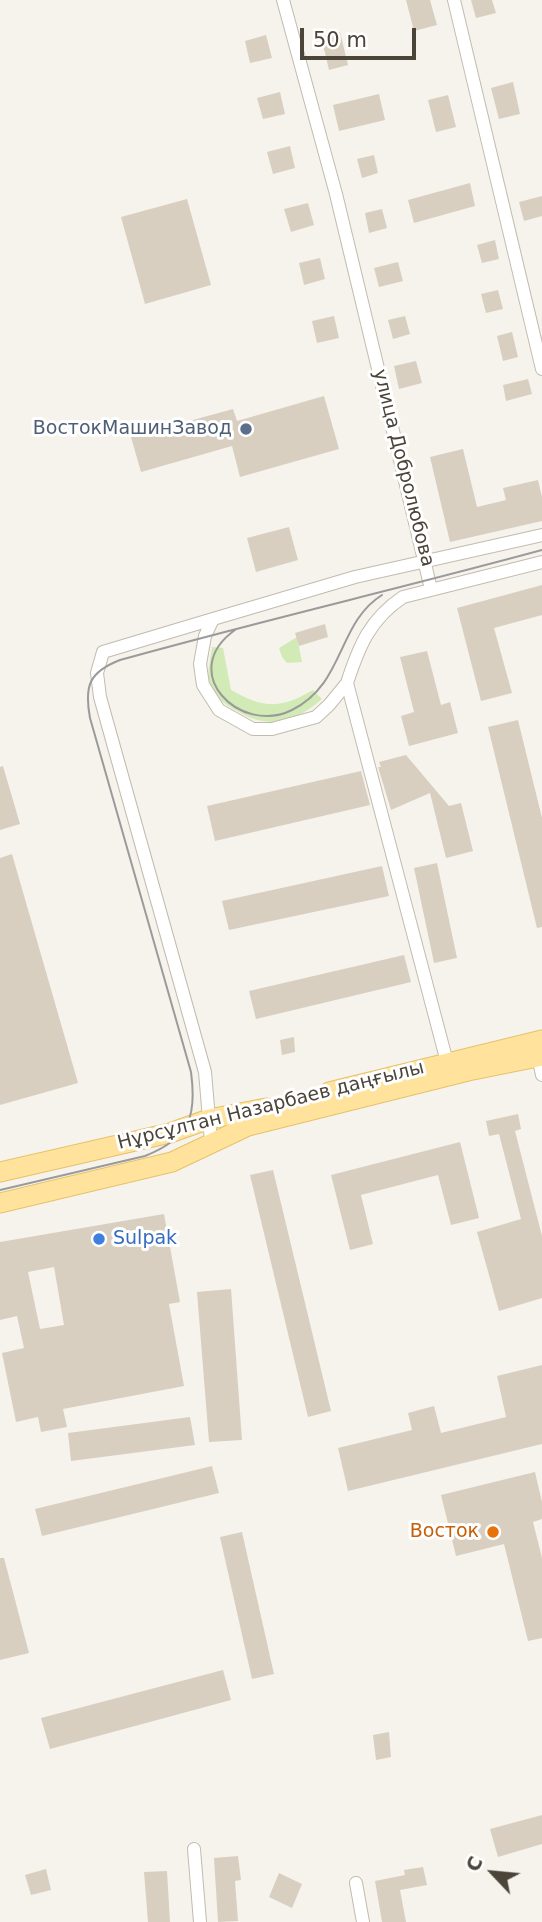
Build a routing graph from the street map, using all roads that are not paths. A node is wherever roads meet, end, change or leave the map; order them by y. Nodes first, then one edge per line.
1 (283, 0) edge
2 (454, 0) edge
3 (542, 369) edge
4 (542, 535) edge
5 (425, 561) junction
6 (542, 562) edge
7 (431, 589) junction
8 (213, 619) junction
9 (347, 682) junction
10 (540, 1054) edge
11 (447, 1062) junction
12 (209, 1119) junction
13 (211, 1142) junction
14 (0, 1172) edge
15 (0, 1203) edge
16 (194, 1849) dead end
17 (356, 1883) dead end
18 (200, 1922) edge
19 (363, 1922) edge

1 - 5 street, улица Добролюбова
2 - 3 street
4 - 5 street
5 - 7 street, улица Добролюбова
5 - 8 street
6 - 7 street
7 - 9 street, улица Добролюбова
8 - 9 street, улица Добролюбова
8 - 12 street
9 - 11 street
10 - 11 main road, Нұрсұлтан Назарбаев даңғылы
10 - 13 main road, Нұрсұлтан Назарбаев даңғылы
11 - 12 main road, Нұрсұлтан Назарбаев даңғылы
12 - 13 street
12 - 14 main road, Нұрсұлтан Назарбаев даңғылы
13 - 15 main road, Нұрсұлтан Назарбаев даңғылы
16 - 18 street
17 - 19 street

